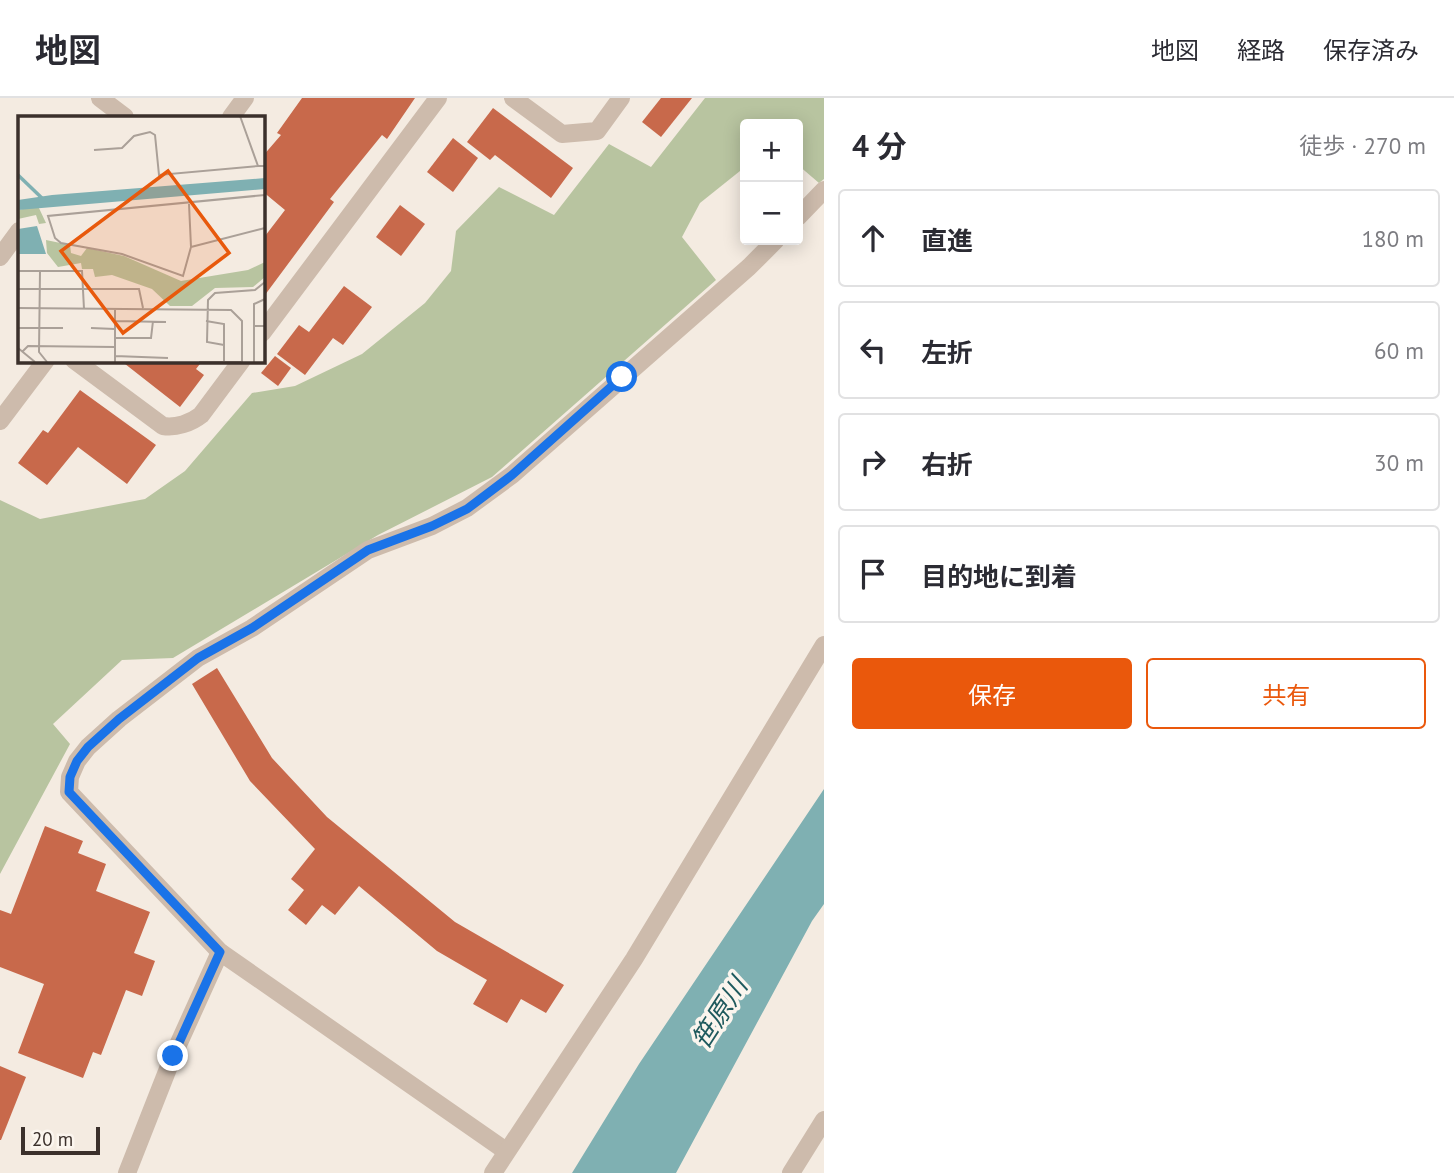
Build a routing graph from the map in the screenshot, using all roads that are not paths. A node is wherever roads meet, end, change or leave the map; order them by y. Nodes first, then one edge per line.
1 (245, 98) edge
2 (438, 98) edge
3 (513, 98) edge
4 (621, 98) edge
5 (232, 116) edge
6 (824, 190) edge
7 (803, 212) edge
8 (18, 232) edge
9 (771, 245) edge
10 (0, 257) edge
11 (264, 330) edge
12 (45, 362) edge
13 (77, 362) edge
14 (241, 362) edge
15 (0, 421) edge
16 (824, 645) edge
17 (220, 952) junction
18 (824, 1120) edge
19 (506, 1151) junction
20 (127, 1173) edge
21 (493, 1173) edge
22 (791, 1173) edge

1 - 5 street
2 - 11 street
3 - 4 street
6 - 7 street
8 - 10 street
9 - 17 street
12 - 15 street
13 - 14 street
16 - 19 street
17 - 19 street
17 - 20 street
18 - 22 street
19 - 21 street

